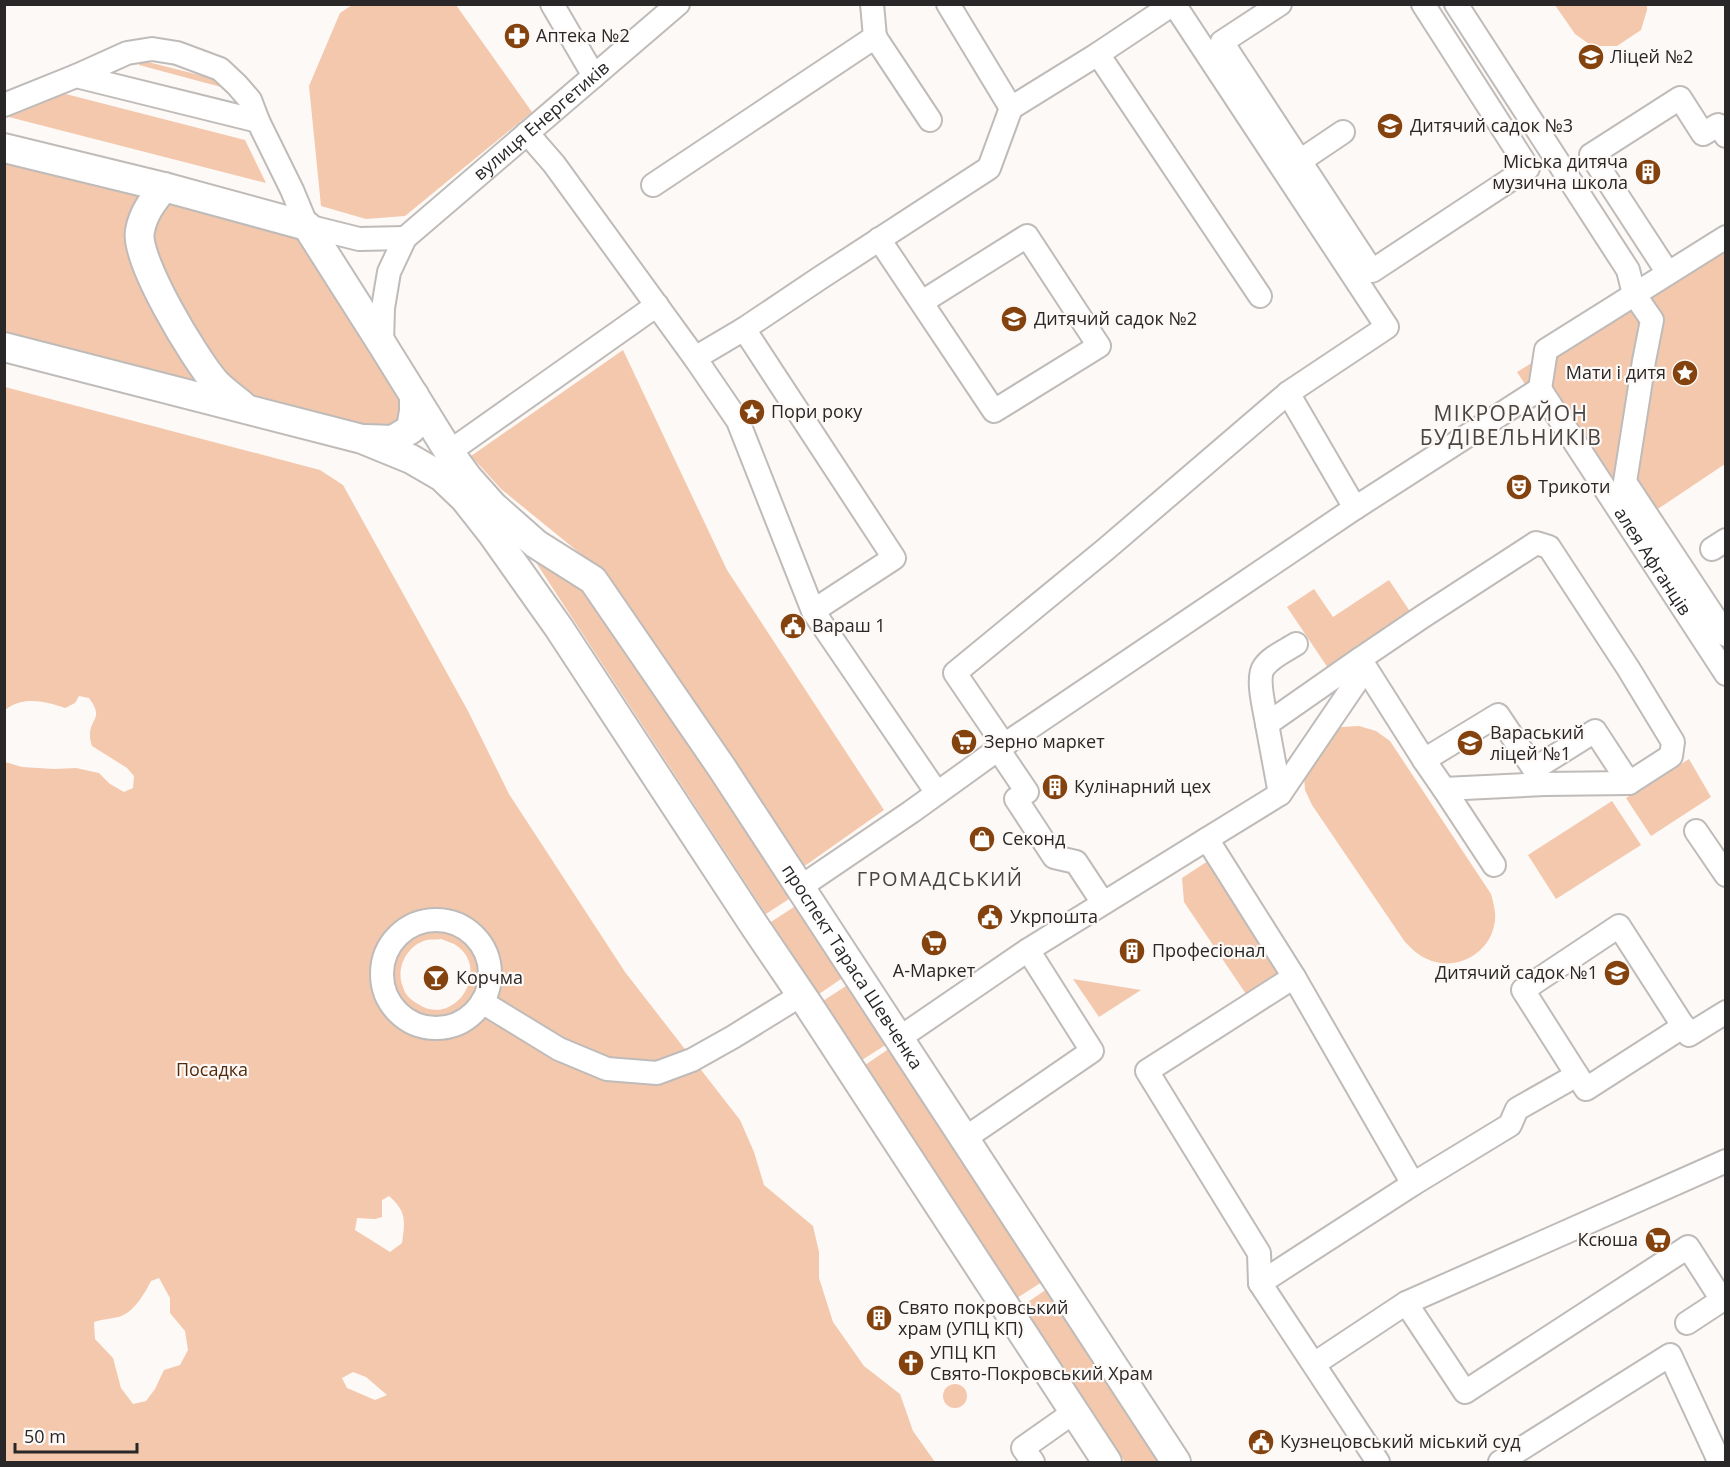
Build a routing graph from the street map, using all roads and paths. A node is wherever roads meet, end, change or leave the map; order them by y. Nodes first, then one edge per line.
1 (552, 4) edge
2 (678, 4) edge
3 (872, 4) edge
4 (948, 4) edge
5 (1173, 4) edge
6 (1280, 4) edge
7 (1423, 4) edge
8 (1442, 4) edge
9 (1456, 4) edge
10 (874, 37) junction
11 (1098, 54) junction
12 (76, 76) junction
13 (594, 76) junction
14 (4, 105) edge
15 (1011, 108) junction
16 (930, 120) dead end
17 (258, 121) junction
18 (1723, 127) edge
19 (1343, 132) dead end
20 (527, 133) junction
21 (4, 148) edge
22 (1292, 166) junction
23 (653, 185) dead end
24 (164, 187) junction
25 (307, 226) junction
26 (1725, 237) edge
27 (405, 238) junction
28 (879, 239) junction
29 (1668, 273) junction
30 (1634, 294) junction
31 (1260, 296) dead end
32 (922, 303) junction
33 (657, 305) junction
34 (744, 329) junction
35 (382, 344) junction
36 (4, 347) edge
37 (695, 358) junction
38 (1540, 389) junction
39 (1288, 393) junction
40 (414, 395) junction
41 (247, 409) junction
42 (362, 439) junction
43 (449, 452) junction
44 (1355, 508) junction
45 (492, 519) junction
46 (813, 611) junction
47 (1725, 634) edge
48 (1296, 644) dead end
49 (1362, 664) junction
50 (1725, 674) edge
51 (1267, 724) junction
52 (1001, 747) junction
53 (1424, 760) junction
54 (1539, 777) junction
55 (1629, 783) junction
56 (1444, 789) junction
57 (937, 793) junction
58 (1280, 794) junction
59 (1696, 831) dead end
60 (1207, 839) junction
61 (1494, 865) dead end
62 (1725, 875) edge
63 (800, 888) junction
64 (1103, 903) junction
65 (1028, 950) junction
66 (1294, 977) junction
67 (801, 995) junction
68 (482, 1002) junction
69 (1725, 1012) edge
70 (1684, 1026) junction
71 (898, 1039) junction
72 (1576, 1075) junction
73 (964, 1139) junction
74 (1725, 1161) edge
75 (1413, 1184) junction
76 (1260, 1282) junction
77 (1406, 1303) junction
78 (1688, 1323) dead end
79 (1314, 1364) junction
80 (1074, 1412) junction
81 (1720, 1453) edge
82 (1033, 1462) edge
83 (1107, 1462) edge
84 (1176, 1462) edge
85 (1378, 1462) edge
86 (1500, 1462) edge

1 - 13 street
2 - 13 street, вулиця Енергетиків
3 - 10 street
4 - 15 street
5 - 11 street
5 - 22 street
6 - 22 street
7 - 22 street
8 - 30 street
9 - 30 street
10 - 16 street
10 - 23 street
11 - 15 street
11 - 31 street
12 - 14 street
12 - 17 street
12 - 17 street
13 - 20 street, вулиця Енергетиків
15 - 28 street
17 - 25 street
18 - 29 street
19 - 22 street
20 - 27 street, вулиця Енергетиків
20 - 33 street
21 - 24 main road
22 - 39 street
24 - 25 main road
24 - 41 main road
25 - 27 street
25 - 35 main road
26 - 29 street
27 - 35 street
28 - 32 street
28 - 34 street
29 - 30 street
30 - 38 street
30 - 47 street, алея Афганців
32 - 32 street
33 - 37 street
33 - 43 street
34 - 37 street
34 - 46 street
35 - 40 main road
36 - 41 main road
37 - 46 street
38 - 44 street
38 - 50 street, алея Афганців
39 - 44 street
39 - 52 street
40 - 42 main road
40 - 43 main road
41 - 42 main road
42 - 45 main road
43 - 45 main road
44 - 52 street
45 - 63 main road, проспект Тараса Шевченка
45 - 67 main road
46 - 57 street
48 - 51 street
49 - 51 street
49 - 53 street
49 - 55 street
49 - 58 street
51 - 58 street
52 - 57 street
52 - 64 street
53 - 54 street
53 - 56 street
54 - 55 street
54 - 55 street
54 - 56 street
56 - 61 street
57 - 63 street
58 - 60 street
59 - 62 street
60 - 64 street
60 - 66 street
63 - 71 main road, проспект Тараса Шевченка
64 - 65 street
65 - 71 street
65 - 73 street
66 - 75 street
66 - 76 street
67 - 68 street
67 - 80 main road
68 - 68 street
69 - 70 street
70 - 72 street
70 - 72 street
71 - 73 main road, проспект Тараса Шевченка
72 - 75 street
73 - 84 main road, проспект Тараса Шевченка
74 - 77 street
75 - 76 street
76 - 79 street
77 - 78 street
77 - 79 street
79 - 85 street
80 - 82 street
80 - 83 main road
81 - 86 street

